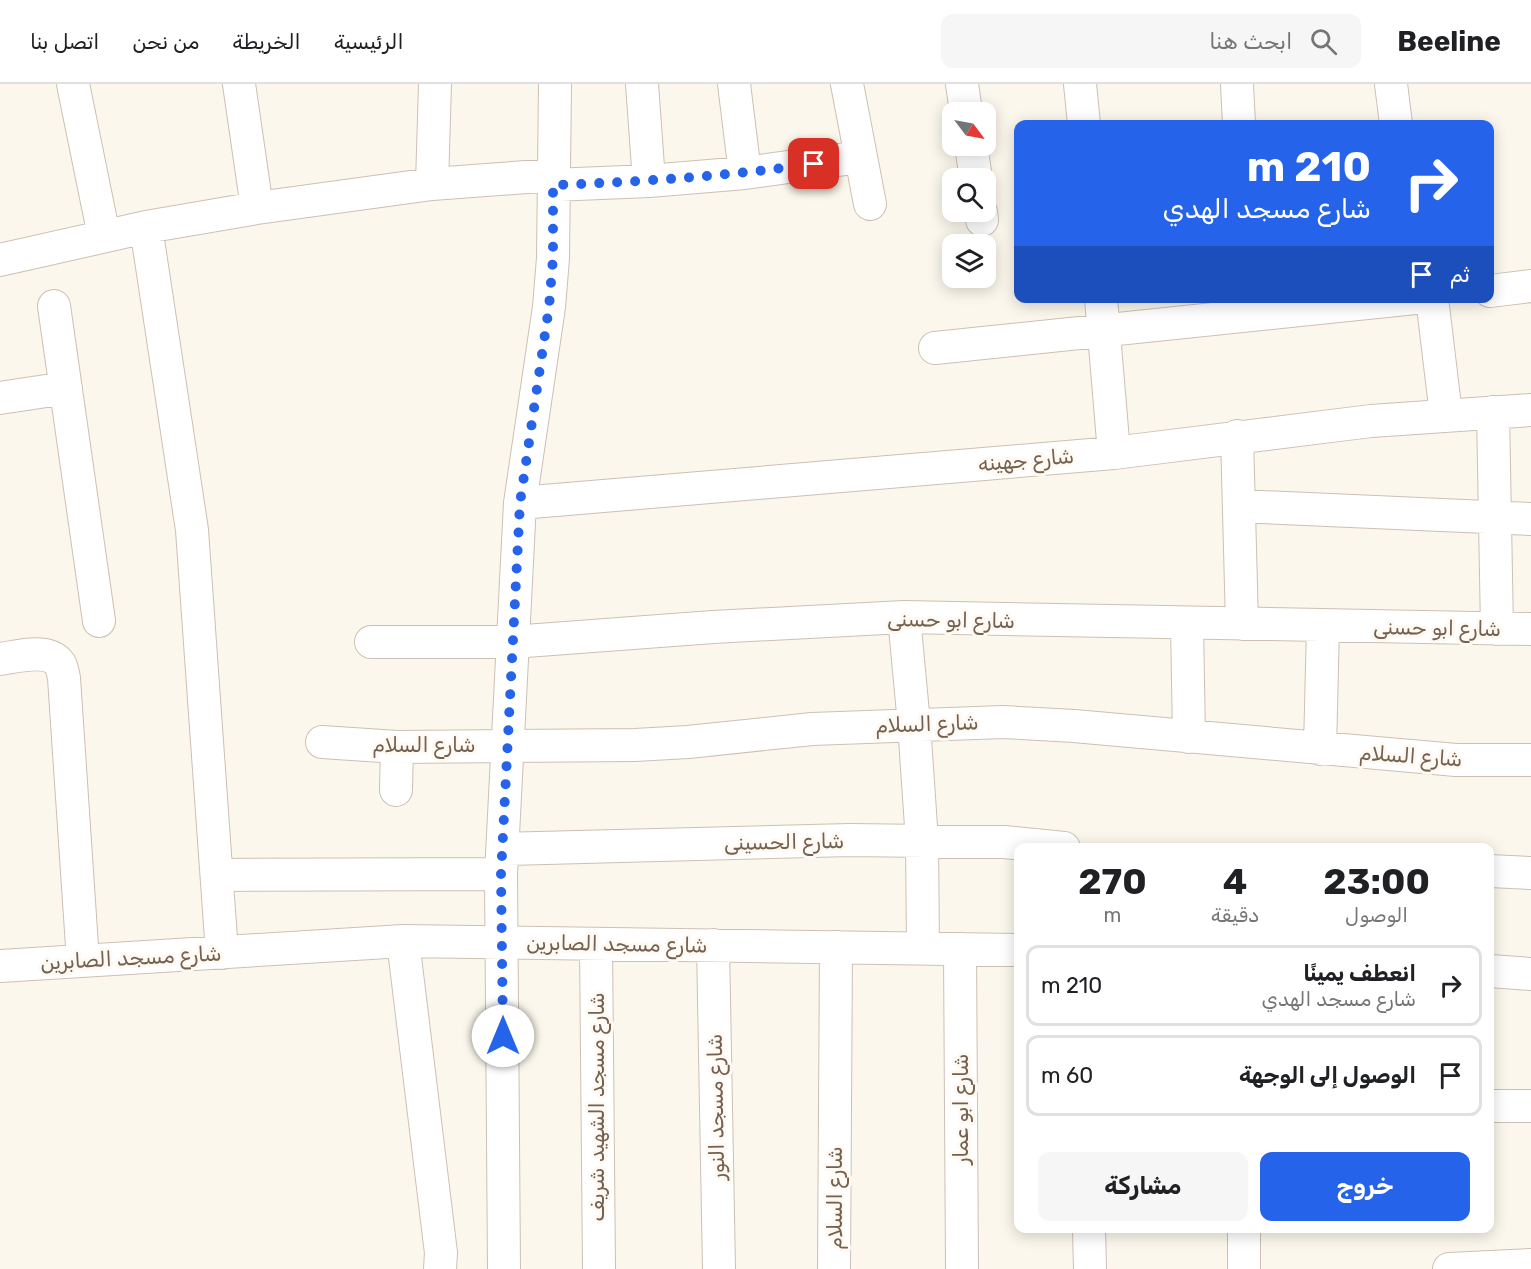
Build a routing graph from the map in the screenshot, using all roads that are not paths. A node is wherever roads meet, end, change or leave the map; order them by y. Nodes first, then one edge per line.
1 (73, 84) edge
2 (239, 84) edge
3 (435, 84) edge
4 (555, 84) edge
5 (642, 84) edge
6 (734, 84) edge
7 (847, 84) edge
8 (962, 84) edge
9 (1080, 84) edge
10 (1237, 84) edge
11 (1391, 84) edge
12 (965, 102) edge
13 (1084, 120) edge
14 (1239, 120) edge
15 (1396, 120) edge
16 (861, 157) junction
17 (745, 173) junction
18 (553, 180) junction
19 (649, 182) junction
20 (432, 184) junction
21 (870, 204) dead end
22 (257, 208) junction
23 (146, 226) junction
24 (104, 236) junction
25 (0, 260) edge
26 (1531, 286) edge
27 (1494, 291) edge
28 (1101, 303) edge
29 (1323, 303) edge
30 (1433, 303) edge
31 (54, 306) dead end
32 (1249, 307) edge
33 (1104, 330) junction
34 (935, 348) dead end
35 (66, 388) junction
36 (0, 398) edge
37 (1531, 410) edge
38 (1493, 412) junction
39 (1446, 415) junction
40 (1237, 436) junction
41 (1114, 453) junction
42 (520, 503) junction
43 (1239, 506) junction
44 (1495, 518) junction
45 (1531, 519) edge
46 (904, 617) junction
47 (99, 621) dead end
48 (1187, 624) junction
49 (1242, 624) junction
50 (1323, 626) junction
51 (1497, 629) junction
52 (1531, 629) edge
53 (371, 642) dead end
54 (512, 642) junction
55 (0, 659) edge
56 (914, 724) junction
57 (1189, 737) junction
58 (322, 742) dead end
59 (507, 745) junction
60 (397, 747) junction
61 (1320, 748) junction
62 (1531, 760) edge
63 (396, 790) dead end
64 (922, 841) junction
65 (1014, 843) edge
66 (502, 861) junction
67 (1494, 871) edge
68 (1531, 873) edge
69 (217, 875) junction
70 (403, 941) junction
71 (502, 943) junction
72 (596, 944) junction
73 (713, 945) junction
74 (836, 947) junction
75 (923, 948) junction
76 (960, 949) junction
77 (1014, 950) edge
78 (222, 953) junction
79 (83, 961) junction
80 (0, 966) edge
81 (1494, 971) edge
82 (1531, 974) edge
83 (1494, 1106) edge
84 (1531, 1106) edge
85 (1089, 1233) edge
86 (1244, 1233) edge
87 (1531, 1265) edge
88 (440, 1269) edge
89 (504, 1269) edge
90 (599, 1269) edge
91 (718, 1269) edge
92 (834, 1269) edge
93 (962, 1269) edge
94 (1090, 1269) edge
95 (1244, 1269) edge
96 (1449, 1269) edge

1 - 24 street
2 - 22 street
3 - 20 street
4 - 18 street
5 - 19 street
6 - 17 street
7 - 16 street
8 - 12 street
9 - 13 street
10 - 14 street
11 - 15 street
16 - 17 street
16 - 21 street
17 - 19 street
18 - 19 street
18 - 20 street
18 - 42 street
20 - 22 street
22 - 23 street
23 - 24 street
23 - 69 street
24 - 25 street
26 - 27 street
28 - 33 street
29 - 32 street
30 - 39 street
31 - 35 street
32 - 33 street
33 - 34 street
33 - 41 street
35 - 36 street
35 - 47 street
37 - 38 street, شارع جهينه
38 - 39 street, شارع جهينه
38 - 44 street
39 - 40 street, شارع جهينه
40 - 41 street, شارع جهينه
40 - 43 street
41 - 42 street, شارع جهينه
42 - 54 street
43 - 44 street
43 - 49 street
44 - 45 street
44 - 51 street
46 - 48 street, شارع ابو حسنى
46 - 54 street, شارع ابو حسنى
46 - 56 street
48 - 49 street, شارع ابو حسنى
48 - 57 street
49 - 50 street, شارع ابو حسنى
50 - 51 street, شارع ابو حسنى
50 - 61 street
51 - 52 street, شارع ابو حسنى
53 - 54 street, شارع ابو حسنى
54 - 59 street
55 - 79 street
56 - 57 street, شارع السلام
56 - 59 street, شارع السلام
56 - 64 street
57 - 61 street, شارع السلام
58 - 60 street, شارع السلام
59 - 60 street, شارع السلام
59 - 66 street
60 - 63 street
61 - 62 street, شارع السلام
64 - 65 street, شارع الحسينى
64 - 66 street, شارع الحسينى
64 - 75 street
66 - 69 street, شارع الحسينى
66 - 71 street
67 - 68 street
69 - 78 street
70 - 71 street, شارع مسجد الصابرين
70 - 78 street, شارع مسجد الصابرين
70 - 88 street
71 - 72 street, شارع مسجد الصابرين
71 - 89 street
72 - 73 street, شارع مسجد الصابرين
72 - 90 street, شارع مسجد الشهيد شريف
73 - 74 street, شارع مسجد الصابرين
73 - 91 street, شارع مسجد النور
74 - 75 street, شارع مسجد الصابرين
74 - 92 street, شارع السلام
75 - 76 street, شارع مسجد الصابرين
76 - 77 street, شارع مسجد الصابرين
76 - 93 street, شارع ابو عمار
78 - 79 street, شارع مسجد الصابرين
79 - 80 street, شارع مسجد الصابرين
81 - 82 street
83 - 84 street
85 - 94 street
86 - 95 street
87 - 96 street

